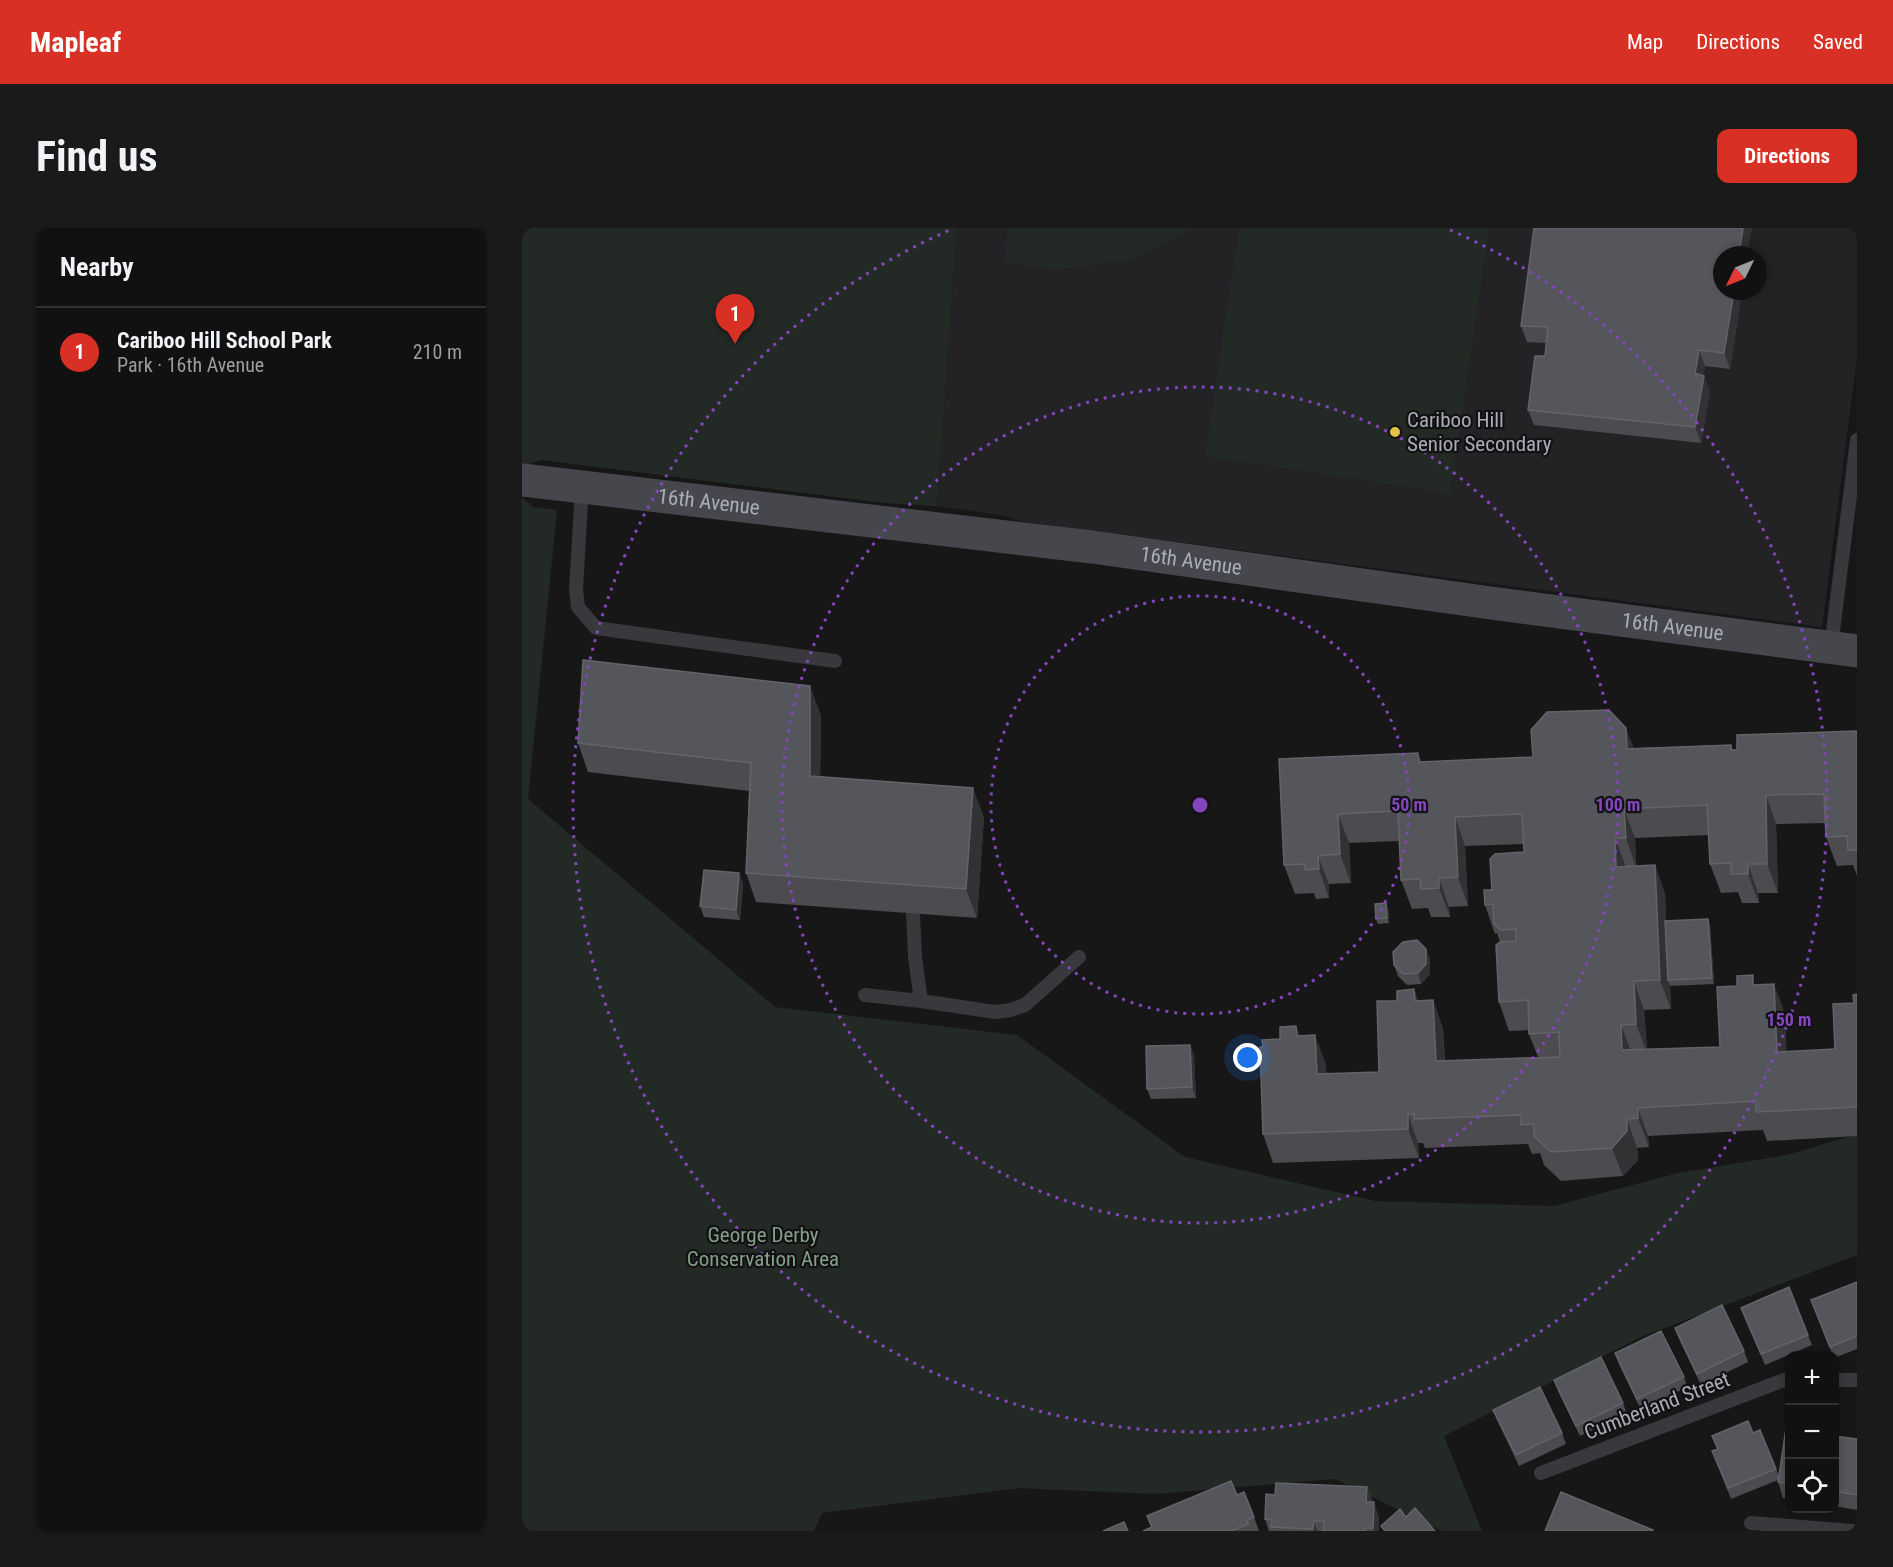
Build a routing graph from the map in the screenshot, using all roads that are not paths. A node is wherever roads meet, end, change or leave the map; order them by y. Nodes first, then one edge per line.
1 (1857, 440) edge
2 (522, 480) edge
3 (582, 487) junction
4 (1844, 649) edge
5 (835, 661) dead end
6 (913, 914) edge
7 (1079, 957) dead end
8 (866, 995) dead end
9 (921, 1000) junction
10 (1785, 1380) edge
11 (1839, 1380) edge
12 (1857, 1380) edge
13 (1541, 1473) dead end
14 (1751, 1522) dead end
15 (1852, 1531) edge

1 - 4 lane
2 - 3 street, 16th Avenue
3 - 4 street, 16th Avenue
3 - 5 lane
6 - 9 lane
7 - 9 lane
8 - 9 lane
10 - 13 lane, Cumberland Street
11 - 12 lane
14 - 15 lane

